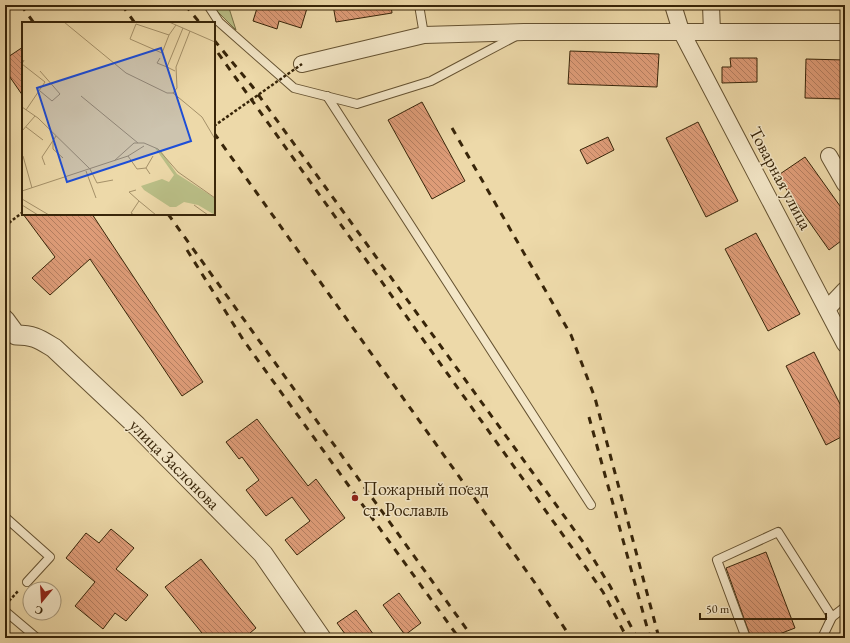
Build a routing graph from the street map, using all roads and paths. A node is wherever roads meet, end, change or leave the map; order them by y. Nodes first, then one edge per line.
1 (208, 5) edge
2 (419, 5) edge
3 (673, 5) edge
4 (711, 5) edge
5 (681, 31) junction
6 (524, 32) junction
7 (712, 32) junction
8 (845, 32) edge
9 (424, 35) junction
10 (302, 64) joint
11 (327, 96) junction
12 (215, 125) edge
13 (829, 156) dead end
14 (845, 184) edge
15 (22, 213) edge
16 (5, 226) edge
17 (845, 290) edge
18 (827, 309) junction
19 (9, 331) edge
20 (845, 344) edge
21 (591, 505) dead end
22 (5, 516) edge
23 (28, 581) edge
24 (22, 587) edge
25 (5, 606) edge
26 (845, 607) edge
27 (5, 611) edge
28 (832, 617) junction
29 (37, 638) edge
30 (321, 638) edge
31 (746, 638) edge
32 (822, 638) edge

1 - 11 lane
2 - 9 lane
3 - 5 street, Товарная улица
4 - 7 street
5 - 6 street
5 - 7 street
5 - 18 street, Товарная улица
6 - 9 street
6 - 11 lane
7 - 8 street
9 - 10 street
10 - 12 path, bridge
11 - 21 lane
13 - 14 street
15 - 16 path
17 - 18 street
18 - 20 street, Товарная улица
19 - 30 street, улица Заслонова
22 - 23 lane
24 - 25 path
26 - 28 lane
27 - 29 lane
28 - 31 lane
28 - 32 lane

